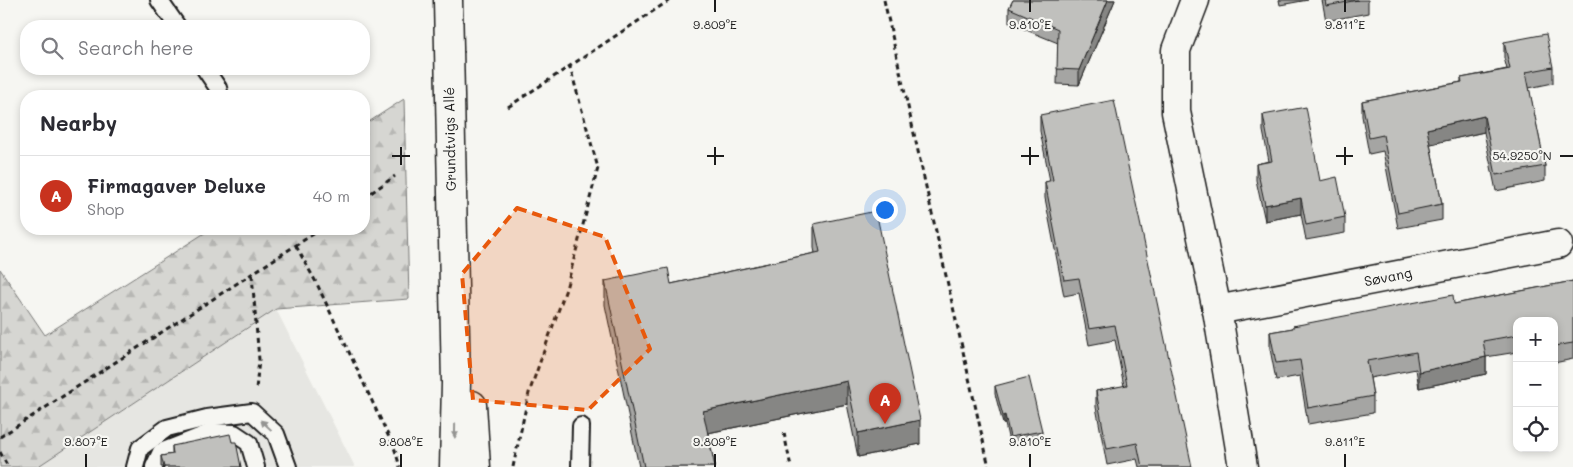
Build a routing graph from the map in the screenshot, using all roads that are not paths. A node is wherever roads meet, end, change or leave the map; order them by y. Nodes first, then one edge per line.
1 (160, 0) edge
2 (448, 0) edge
3 (1195, 0) edge
4 (173, 20) edge
5 (209, 75) edge
6 (218, 90) edge
7 (1558, 244) dead end
8 (454, 278) junction
9 (1218, 310) junction
10 (581, 426) dead end
11 (136, 467) edge
12 (154, 467) edge
13 (256, 467) edge
14 (288, 467) edge
15 (454, 467) edge
16 (476, 467) edge
17 (580, 467) edge
18 (1243, 467) edge

1 - 4 lane
2 - 8 street, Grundtvigs Allé
3 - 9 street
5 - 6 lane
7 - 9 street, Søvang
8 -> 15 street, Grundtvigs Allé
8 - 16 street, Grundtvigs Allé
9 - 18 street
10 - 17 lane
14 -> 11 lane
12 - 13 lane

